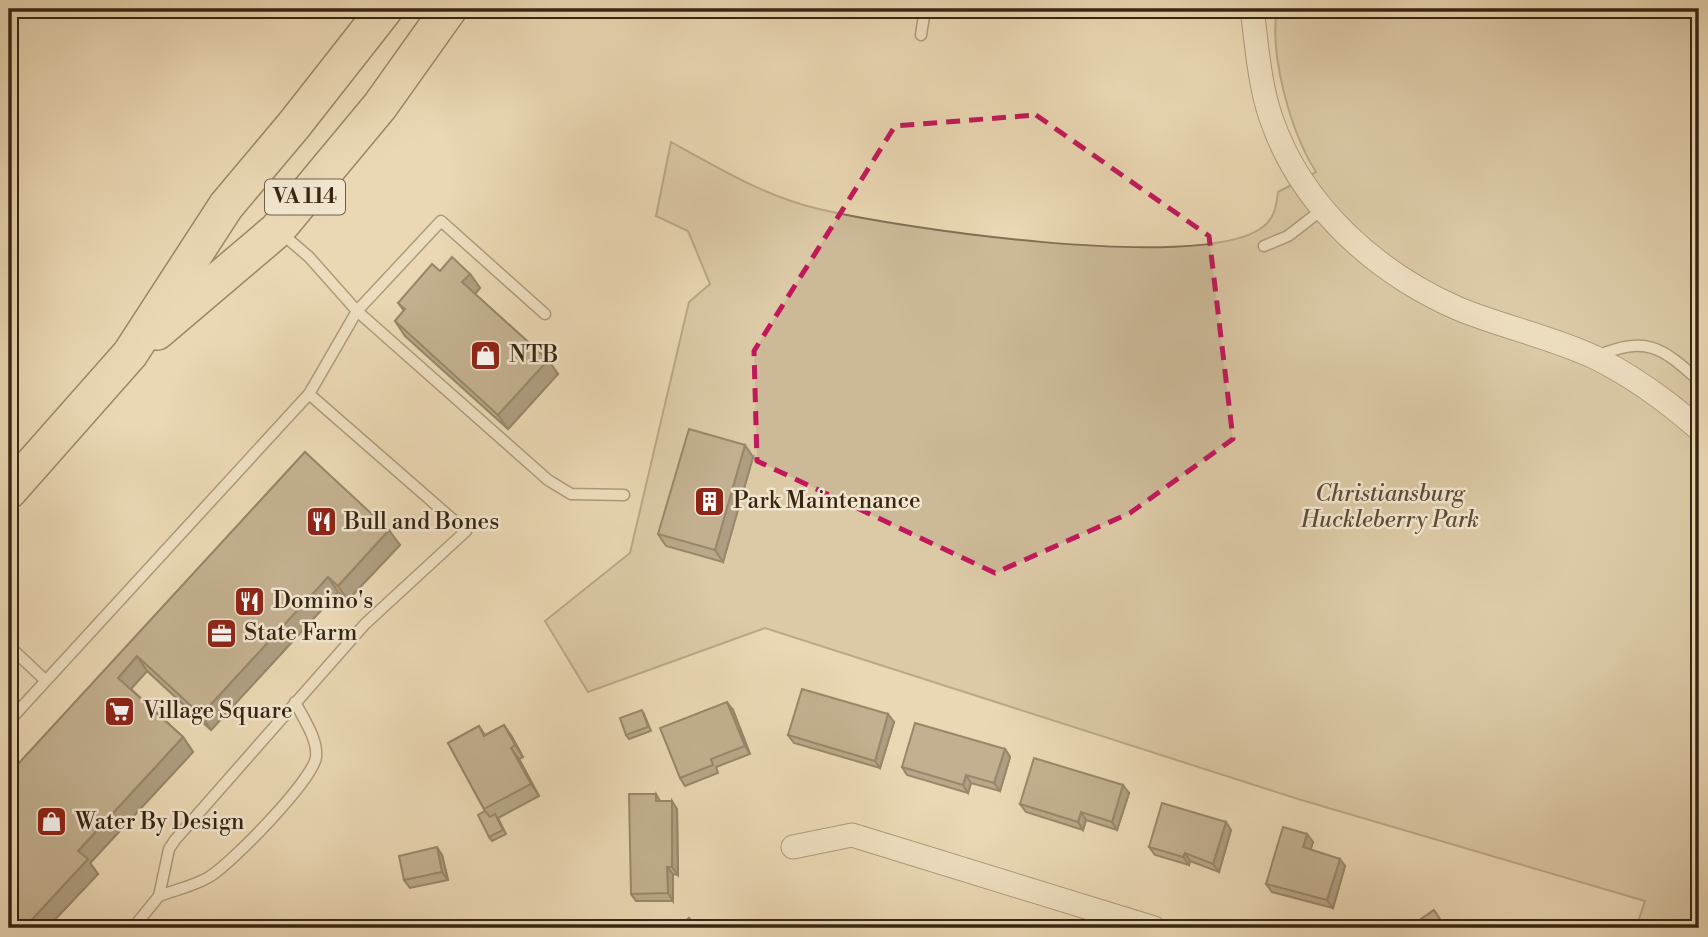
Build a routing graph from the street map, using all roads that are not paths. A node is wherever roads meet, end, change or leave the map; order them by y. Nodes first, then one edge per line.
1 (385, 9) edge
2 (449, 9) edge
3 (925, 9) edge
4 (1252, 9) edge
5 (921, 34) dead end
6 (1323, 209) junction
7 (277, 230) junction
8 (1264, 246) dead end
9 (358, 311) junction
10 (545, 314) dead end
11 (130, 354) junction
12 (1595, 358) junction
13 (1699, 381) edge
14 (309, 394) junction
15 (1699, 429) edge
16 (9, 491) edge
17 (624, 495) dead end
18 (9, 646) edge
19 (45, 680) junction
20 (295, 702) junction
21 (9, 721) edge
22 (793, 847) dead end
23 (159, 896) junction
24 (133, 928) edge
25 (1154, 928) edge

1 - 11 main road, VA 114
2 - 7 main road, VA 114
3 - 5 lane
4 - 6 street
6 - 8 lane
6 - 12 street
7 - 9 lane
7 - 11 main road, VA 114
9 - 10 lane
9 - 14 lane
9 - 17 lane
11 - 16 main road, VA 114
12 - 13 lane
12 - 15 street
14 - 19 lane
14 - 20 lane
18 - 19 lane
19 - 21 lane
20 - 23 lane
20 - 23 lane
22 - 25 street
23 - 24 lane

